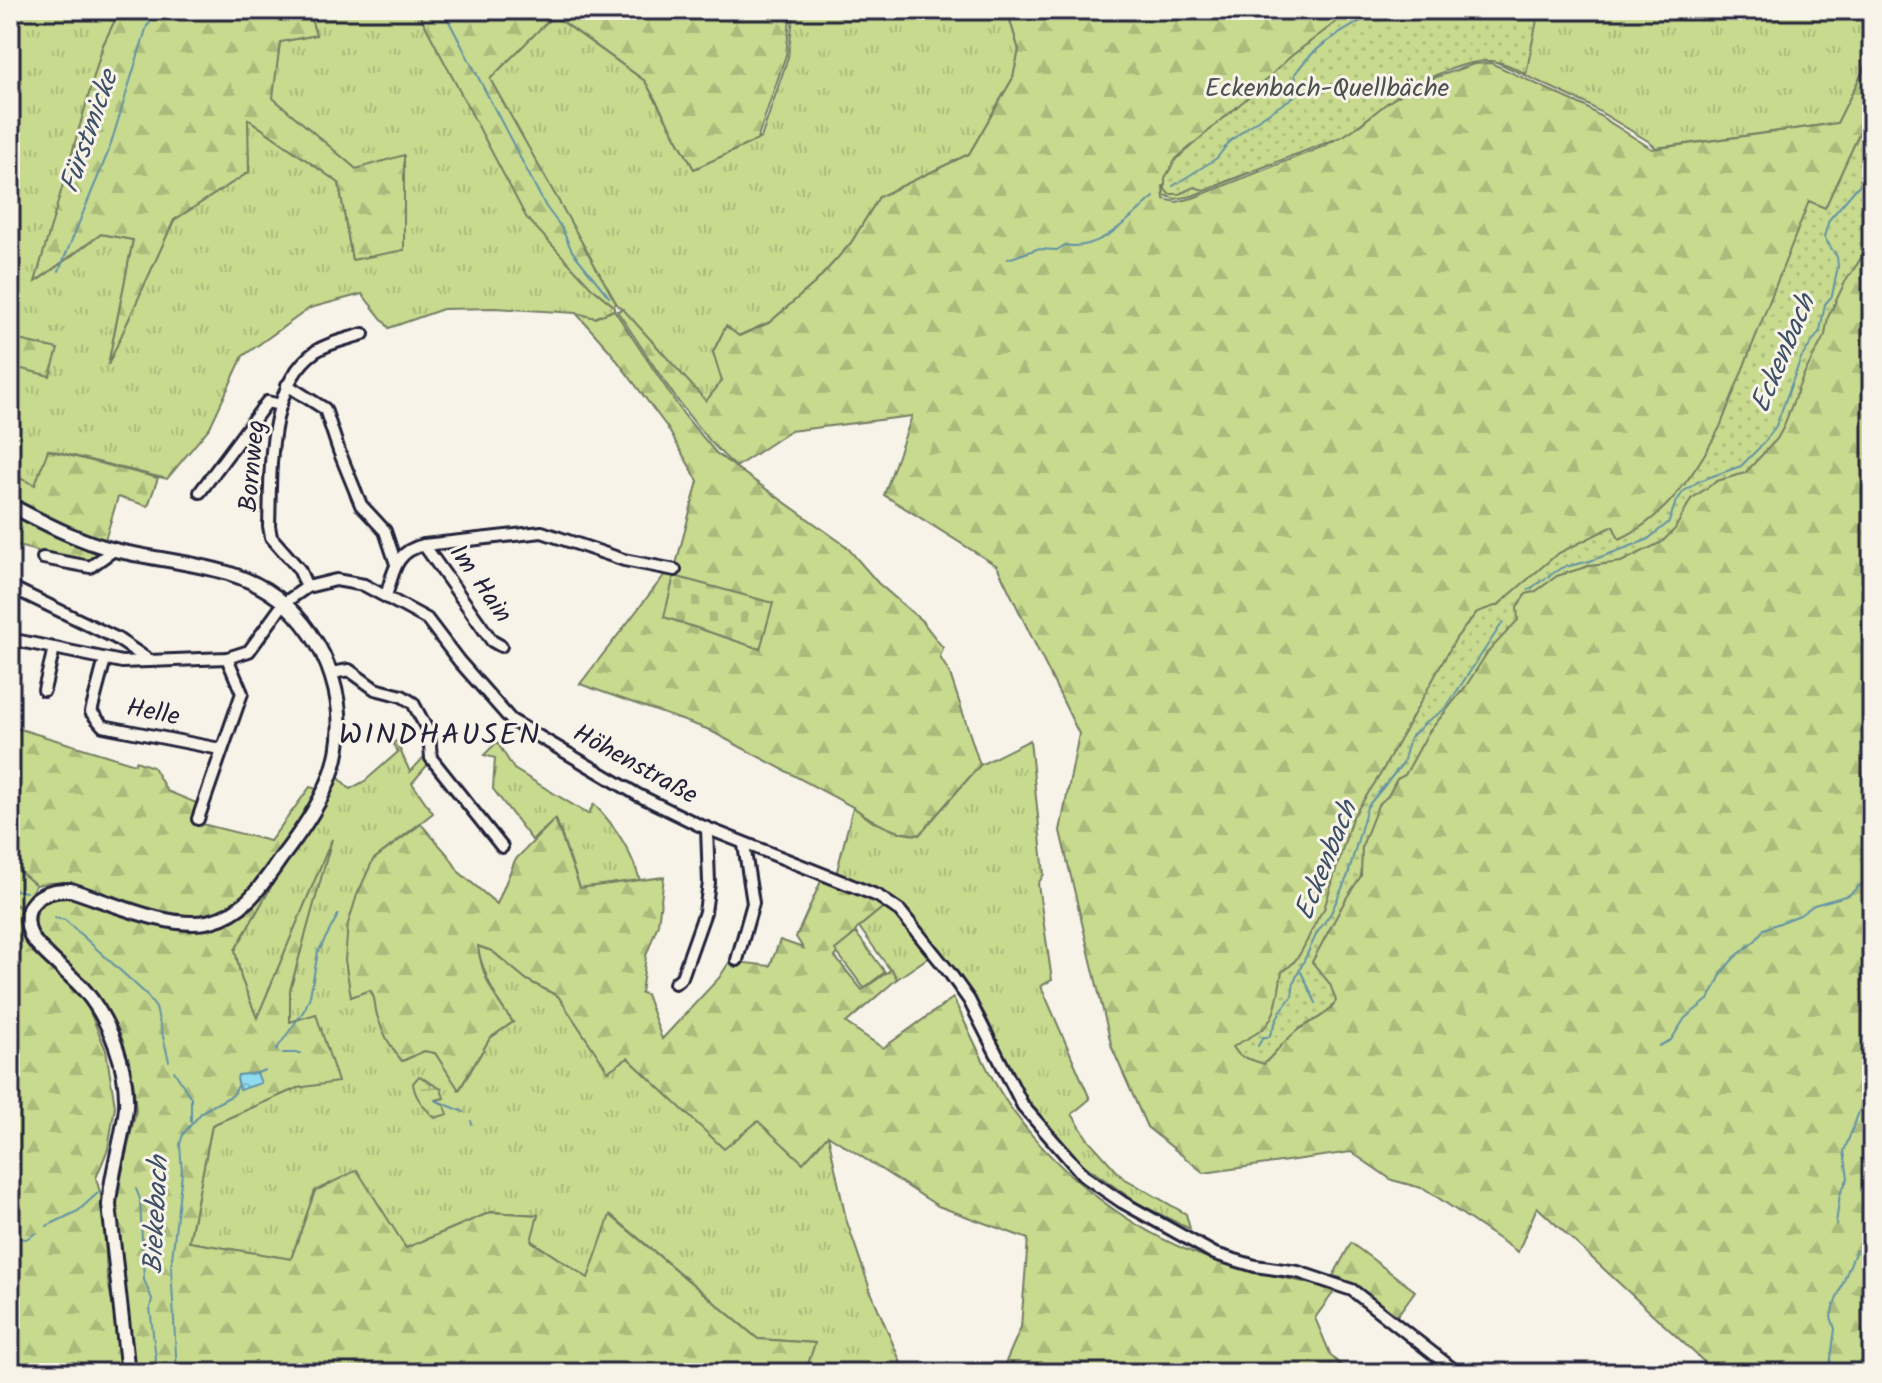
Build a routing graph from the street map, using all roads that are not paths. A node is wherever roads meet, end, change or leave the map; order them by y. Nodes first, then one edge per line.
1 (363, 334) dead end
2 (287, 385) junction
3 (281, 405) junction
4 (200, 492) dead end
5 (10, 505) edge
6 (424, 545) junction
7 (114, 550) junction
8 (43, 558) dead end
9 (396, 564) junction
10 (675, 570) dead end
11 (307, 587) junction
12 (386, 596) junction
13 (10, 598) edge
14 (284, 603) junction
15 (10, 639) edge
16 (501, 646) dead end
17 (54, 648) junction
18 (227, 658) junction
19 (105, 659) junction
20 (150, 661) junction
21 (332, 673) junction
22 (44, 690) dead end
23 (220, 749) junction
24 (198, 819) dead end
25 (707, 828) junction
26 (744, 845) junction
27 (502, 847) dead end
28 (737, 960) dead end
29 (675, 983) dead end
30 (128, 1373) edge
31 (1458, 1373) edge

1 - 2 street, Bornweg
2 - 3 street, Bornweg
2 - 9 street
3 - 4 street
3 - 11 street, Bornweg
5 - 7 main road
6 - 9 street
6 - 10 street
6 - 16 street, Im Hain
7 - 8 street
7 - 14 main road
9 - 12 street
11 - 12 street, Höhenstraße
11 - 14 street, Höhenstraße
12 - 25 street, Höhenstraße
13 - 20 street
14 - 18 street, Höhenstraße
14 - 21 main road
15 - 17 street
17 - 19 street
17 - 22 street
18 - 20 street
18 - 23 street
19 - 20 street
19 - 23 street, Helle
21 - 27 street
21 - 30 main road
23 - 24 street
25 - 26 street, Höhenstraße
25 - 29 street
26 - 28 street
26 - 31 street, Höhenstraße

